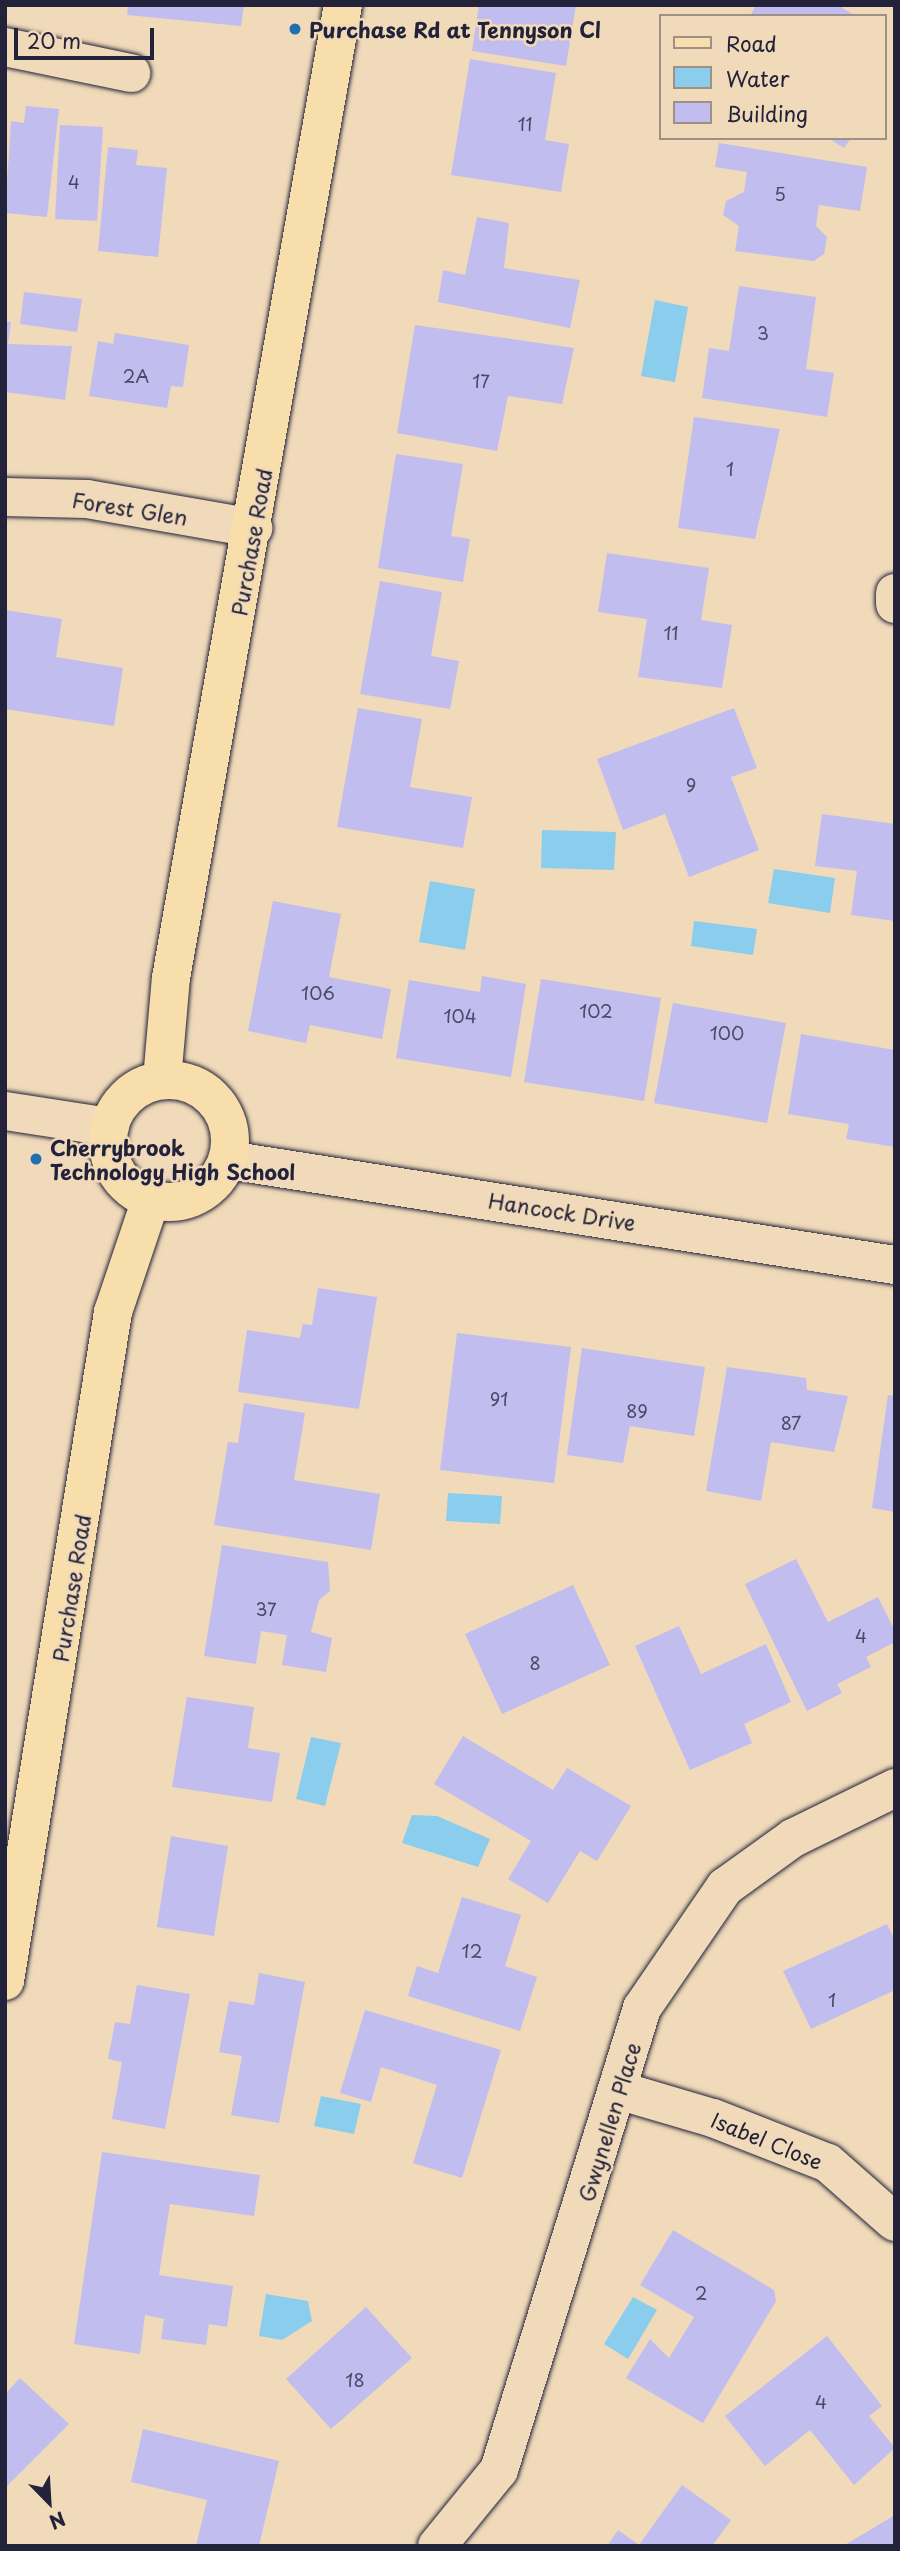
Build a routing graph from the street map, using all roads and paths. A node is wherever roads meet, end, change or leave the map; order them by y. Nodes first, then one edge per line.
1 (343, 5) edge
2 (5, 47) edge
3 (131, 73) dead end
4 (5, 497) edge
5 (254, 527) junction
6 (162, 1080) junction
7 (5, 1111) edge
8 (110, 1127) junction
9 (228, 1160) junction
10 (151, 1199) junction
11 (895, 1265) edge
12 (895, 1788) edge
13 (5, 1981) edge
14 (621, 2091) junction
15 (895, 2222) edge
16 (437, 2546) edge

1 - 5 main road, Purchase Road
2 - 3 street
4 - 5 street, Forest Glen
5 - 6 main road, Purchase Road
6 - 8 main road
6 - 9 main road
7 - 8 street
8 - 10 main road
9 - 10 main road
9 - 11 street, Hancock Drive
10 - 13 main road, Purchase Road
12 - 14 street, Gwynellen Place
14 - 15 street, Isabel Close
14 - 16 street, Gwynellen Place

